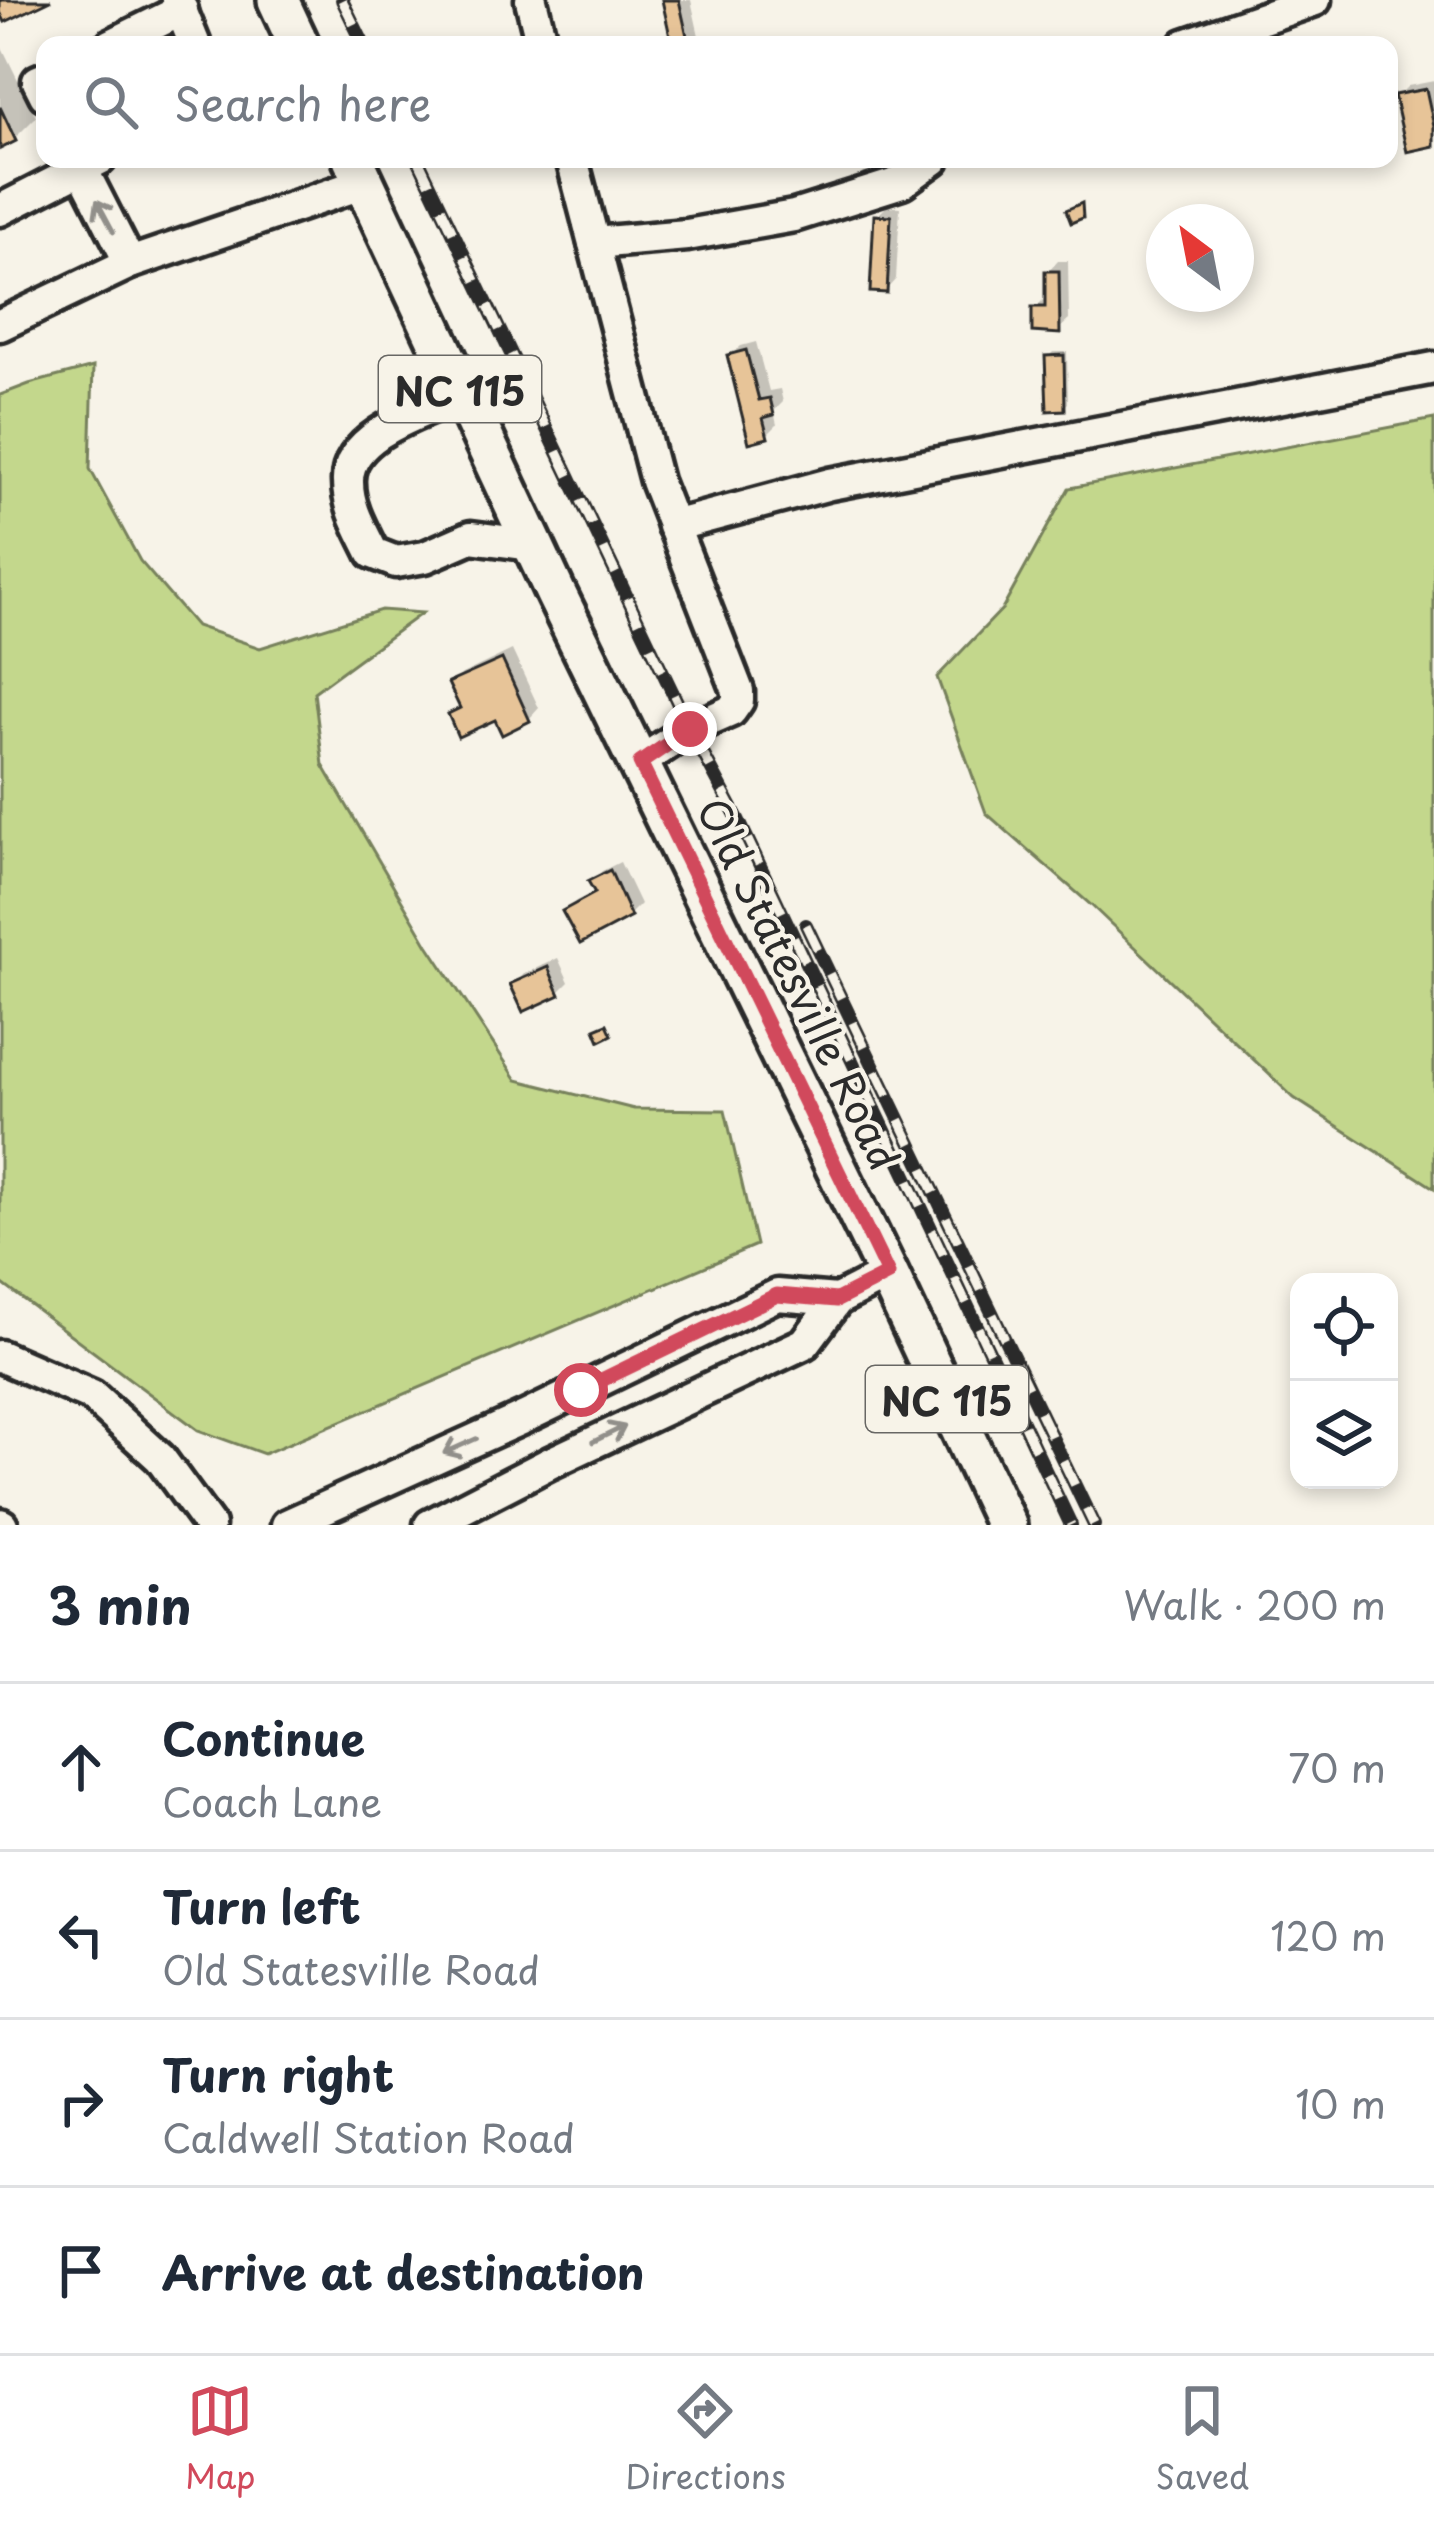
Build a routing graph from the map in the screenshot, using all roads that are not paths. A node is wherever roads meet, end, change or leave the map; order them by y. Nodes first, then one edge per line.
1 (278, 0) edge
2 (531, 0) edge
3 (1315, 0) edge
4 (180, 5) edge
5 (127, 36) edge
6 (192, 36) edge
7 (295, 36) edge
8 (540, 36) edge
9 (1211, 36) edge
10 (75, 168) edge
11 (89, 168) edge
12 (574, 168) edge
13 (921, 168) edge
14 (358, 171) edge
15 (0, 209) edge
16 (594, 243) junction
17 (130, 263) junction
18 (5, 311) edge
19 (1434, 368) edge
20 (463, 395) junction
21 (673, 526) junction
22 (533, 545) junction
23 (640, 763) junction
24 (888, 1274) junction
25 (837, 1300) junction
26 (0, 1356) edge
27 (525, 1417) junction
28 (550, 1463) junction
29 (197, 1521) edge
30 (287, 1525) edge
31 (430, 1525) edge
32 (1006, 1525) edge

1 - 7 main road
2 - 8 street
3 - 9 street
4 - 5 street
4 - 6 street
10 - 15 street
17 -> 11 street
12 - 16 street
13 - 16 street
14 - 17 street
14 - 20 main road, Old Statesville Road / NC 115
16 - 21 street
17 - 18 street
19 - 21 street
20 - 22 main road, Old Statesville Road / NC 115
20 - 22 street
21 - 23 street
22 - 23 main road, Old Statesville Road / NC 115
23 - 24 main road, Old Statesville Road / NC 115
24 - 25 street
24 - 32 main road, Old Statesville Road / NC 115
25 - 27 street
28 -> 25 street
26 - 29 street
27 - 28 street
27 -> 30 street
28 - 31 street

